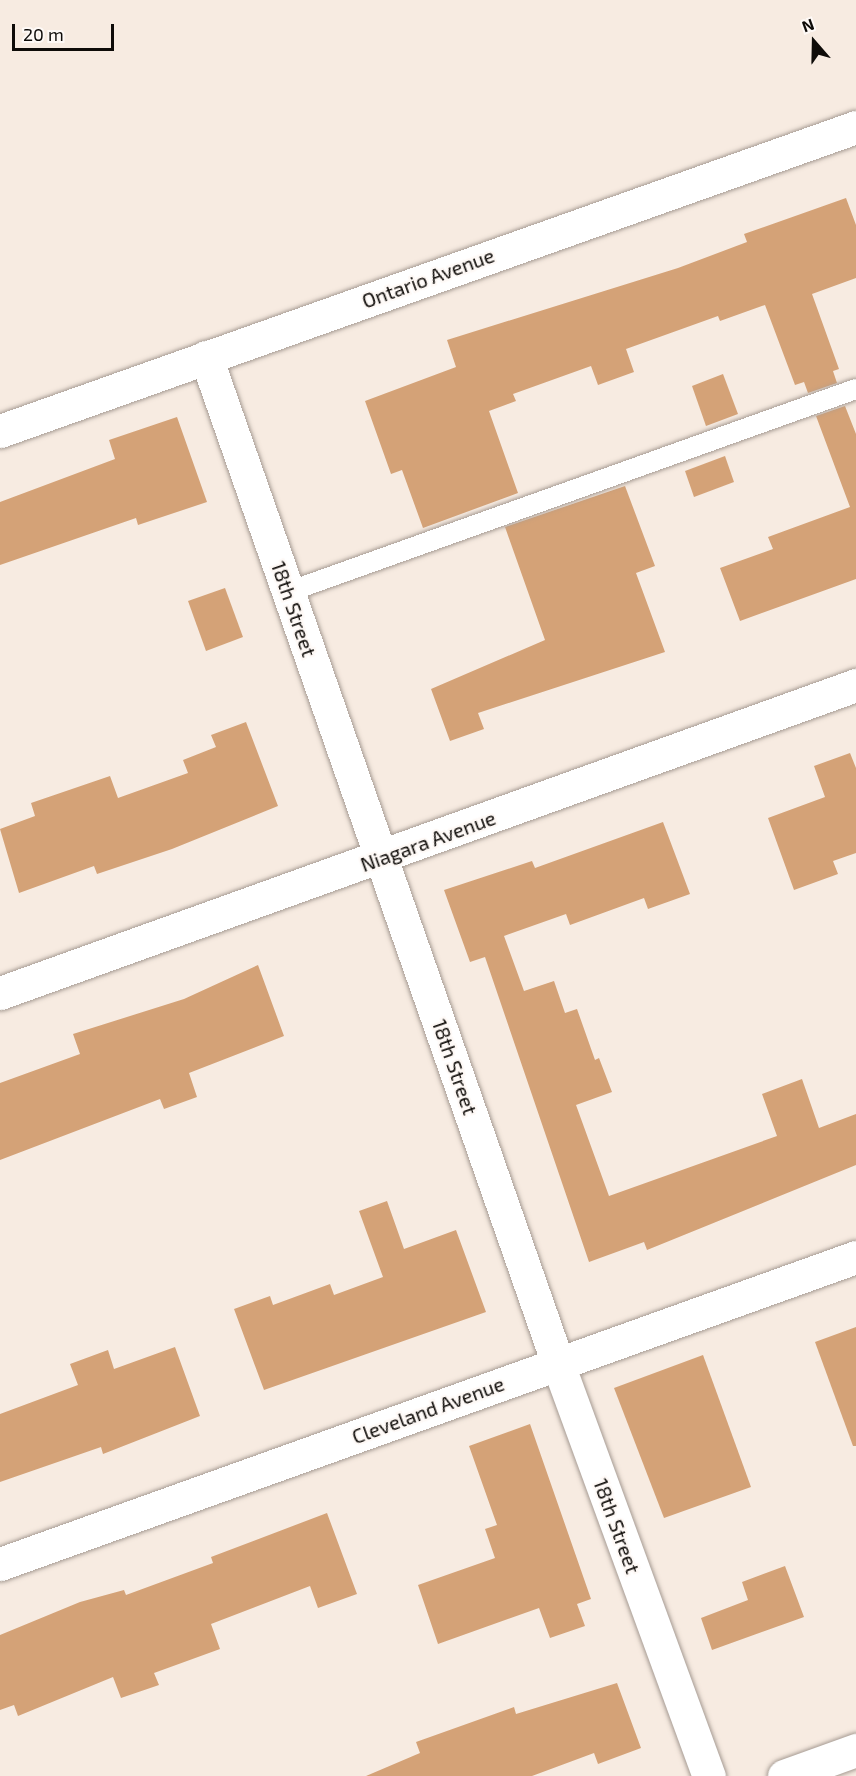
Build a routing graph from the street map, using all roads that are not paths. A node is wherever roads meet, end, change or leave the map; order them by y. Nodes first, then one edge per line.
1 (856, 127) edge
2 (206, 357) junction
3 (856, 389) edge
4 (0, 431) edge
5 (288, 592) junction
6 (856, 686) edge
7 (382, 858) junction
8 (0, 993) edge
9 (856, 1257) edge
10 (558, 1364) junction
11 (0, 1564) edge
12 (856, 1750) edge
13 (709, 1776) edge
14 (784, 1776) edge

1 - 2 street, Ontario Avenue
2 - 4 street, Ontario Avenue
2 - 5 street, 18th Street
3 - 5 lane
5 - 7 street, 18th Street
6 - 7 street, Niagara Avenue
7 - 8 street, Niagara Avenue
7 - 10 street, 18th Street
9 - 10 street, Cleveland Avenue
10 - 11 street, Cleveland Avenue
10 - 13 street, 18th Street
12 - 14 street

